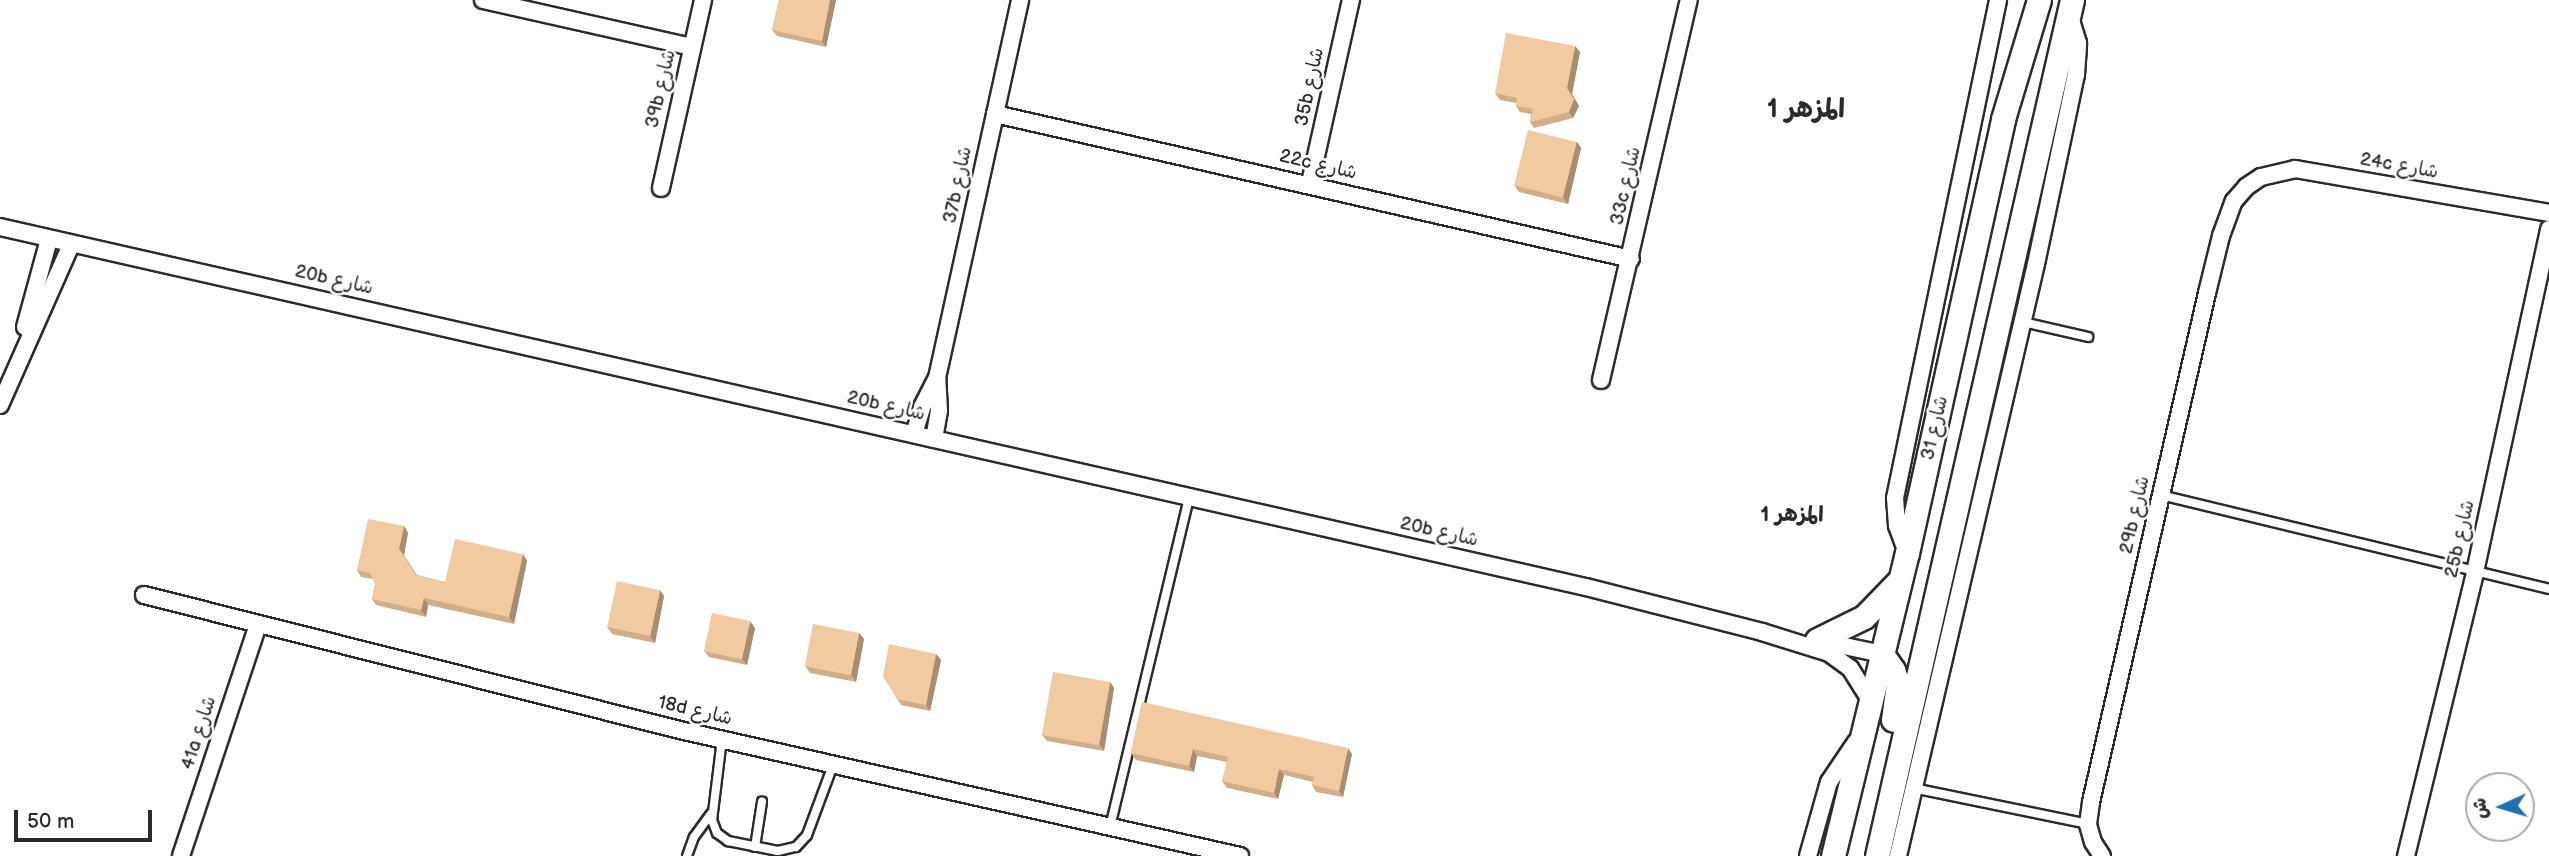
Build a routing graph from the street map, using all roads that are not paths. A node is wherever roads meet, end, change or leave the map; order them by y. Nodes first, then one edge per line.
1 (483, 0) edge
2 (703, 0) edge
3 (1020, 0) edge
4 (1351, 0) edge
5 (1689, 0) edge
6 (1998, 0) edge
7 (2039, 0) edge
8 (2070, 6) edge
9 (692, 47) junction
10 (995, 114) junction
11 (1310, 183) junction
12 (2246, 187) joint
13 (661, 188) dead end
14 (2549, 213) edge
15 (0, 228) edge
16 (2549, 229) edge
17 (49, 239) junction
18 (71, 245) junction
19 (1631, 258) junction
20 (2023, 322) junction
21 (2088, 337) dead end
22 (18, 360) junction
23 (937, 378) junction
24 (1601, 380) dead end
25 (0, 405) edge
26 (914, 434) junction
27 (934, 439) junction
28 (2161, 495) junction
29 (1189, 497) junction
30 (1907, 553) junction
31 (2474, 572) junction
32 (1901, 578) junction
33 (2549, 589) edge
34 (144, 595) dead end
35 (258, 624) junction
36 (1762, 632) junction
37 (1817, 640) junction
38 (1882, 654) junction
39 (1871, 701) junction
40 (1863, 732) junction
41 (722, 739) junction
42 (833, 765) junction
43 (1913, 788) junction
44 (762, 802) dead end
45 (712, 813) junction
46 (2088, 824) junction
47 (1110, 827) junction
48 (755, 847) junction
49 (181, 856) edge
50 (687, 856) edge
51 (1240, 856) edge
52 (1808, 856) edge
53 (1833, 856) edge
54 (1867, 856) edge
55 (1877, 856) edge
56 (1898, 856) edge
57 (2102, 856) edge
58 (2406, 856) edge

1 - 9 street
2 - 9 street, 39b شارع
3 - 10 street, 37b شارع
4 - 11 street, 35b شارع
5 - 19 street, 33c شارع
6 - 30 street
7 - 30 street, شارع 31
8 - 20 street
8 - 55 street, شارع 31
9 - 13 street, 39b شارع
10 - 11 street, 22c شارع
10 - 23 street, 37b شارع
11 - 19 street, 22c شارع
12 - 14 street, 24c شارع
12 - 28 street, 29b شارع
15 - 17 street, 20b شارع
16 - 31 street, 25b شارع
17 - 18 street, 20b شارع
17 - 22 street
18 - 22 street
18 - 26 street, 20b شارع
19 - 24 street, 33c شارع
20 - 21 lane
20 - 43 street
22 - 25 street
23 - 26 street, 37b شارع
23 - 27 street, 37b شارع
26 - 27 street, 20b شارع
27 - 29 street, 20b شارع
28 - 31 lane
28 - 46 street, 29b شارع
29 - 36 street, 20b شارع
29 - 47 lane
30 - 32 street, شارع 31
31 - 33 lane
31 - 58 street, 25b شارع
32 - 37 street
32 - 38 street, شارع 31
34 - 35 street, 18d شارع
35 - 41 street, 18d شارع
35 - 49 street, 41a شارع
36 - 37 street, 20b شارع
36 - 39 street, 20b شارع
37 - 38 street, 20b شارع
38 - 39 street, شارع 31
38 - 54 street
39 - 40 street, شارع 31
40 - 52 street
40 - 53 street, شارع 31
41 - 42 street, 18d شارع
41 - 45 lane
42 - 47 street, 18d شارع
42 - 48 lane
43 - 46 lane
43 - 56 street
44 - 48 lane
45 - 48 lane
45 - 50 lane
46 - 57 street
47 - 51 street, 18d شارع

